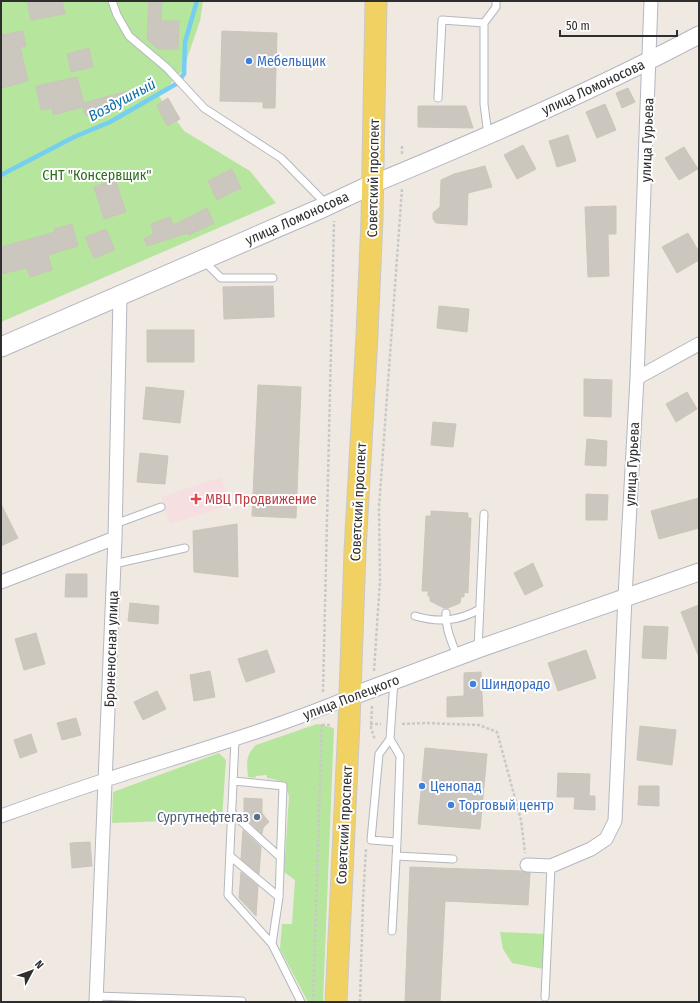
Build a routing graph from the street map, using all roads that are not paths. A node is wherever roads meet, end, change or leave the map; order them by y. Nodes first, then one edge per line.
1 (112, 1) edge
2 (376, 1) edge
3 (496, 1) edge
4 (652, 1) edge
5 (484, 23) junction
6 (699, 35) edge
7 (650, 61) junction
8 (438, 98) dead end
9 (489, 136) junction
10 (373, 184) junction
11 (331, 204) junction
12 (203, 260) junction
13 (273, 278) dead end
14 (120, 296) junction
15 (699, 344) edge
16 (1, 347) edge
17 (637, 378) junction
18 (161, 507) dead end
19 (484, 514) dead end
20 (115, 524) junction
21 (115, 538) junction
22 (185, 548) dead end
23 (114, 564) junction
24 (699, 572) edge
25 (1, 582) edge
26 (625, 598) junction
27 (480, 609) junction
28 (446, 613) dead end
29 (415, 616) dead end
30 (445, 621) junction
31 (478, 649) junction
32 (458, 657) junction
33 (394, 680) junction
34 (350, 697) junction
35 (235, 739) junction
36 (390, 740) junction
37 (106, 780) junction
38 (234, 781) junction
39 (232, 813) junction
40 (1, 816) edge
41 (397, 842) junction
42 (230, 856) junction
43 (396, 856) junction
44 (280, 857) junction
45 (453, 859) dead end
46 (527, 865) road end
47 (551, 866) junction
48 (279, 897) junction
49 (392, 932) dead end
50 (272, 944) junction
51 (545, 997) dead end
52 (96, 999) edge
53 (242, 1001) edge
54 (301, 1002) edge
55 (336, 1002) edge

1 - 11 lane
2 - 10 main road, Советский проспект
3 - 5 lane
4 - 7 street, улица Гурьева
5 - 8 lane
5 - 9 lane
6 - 7 street, улица Ломоносова
7 - 9 street, улица Ломоносова
7 - 17 street, улица Гурьева
9 - 10 street, улица Ломоносова
10 - 11 main road, улица Ломоносова
10 - 34 main road, Советский проспект
11 - 12 main road, улица Ломоносова
12 - 13 lane
12 - 14 main road, улица Ломоносова
14 - 16 main road, улица Ломоносова
14 - 20 street, Броненосная улица
15 - 17 street
17 - 26 street, улица Гурьева
18 - 20 lane
19 - 27 lane
20 - 21 street, Броненосная улица
21 - 23 street, Броненосная улица
21 - 25 street
22 - 23 lane
23 - 37 street, Броненосная улица
24 - 26 street, улица Полецкого
26 - 31 street, улица Полецкого
26 - 47 street, улица Гурьева
27 - 30 lane
27 - 31 lane
28 - 30 lane
29 - 30 lane
30 - 32 lane
31 - 32 street, улица Полецкого
32 - 33 street, улица Полецкого
33 - 34 street, улица Полецкого
33 - 36 lane
34 - 35 street, улица Полецкого
34 - 55 main road, Советский проспект
35 - 37 street, улица Полецкого
35 - 38 lane
36 - 41 lane
36 - 41 lane
37 - 40 street, улица Полецкого
37 - 52 street, Броненосная улица
38 - 39 lane
38 - 44 lane
39 - 42 lane
39 - 44 lane
41 - 43 lane
42 - 48 lane
42 - 50 lane
43 - 45 lane
43 - 49 lane
44 - 48 lane
46 - 47 street, улица Гурьева
47 - 51 lane
48 - 50 lane
50 - 54 lane
52 - 53 lane

